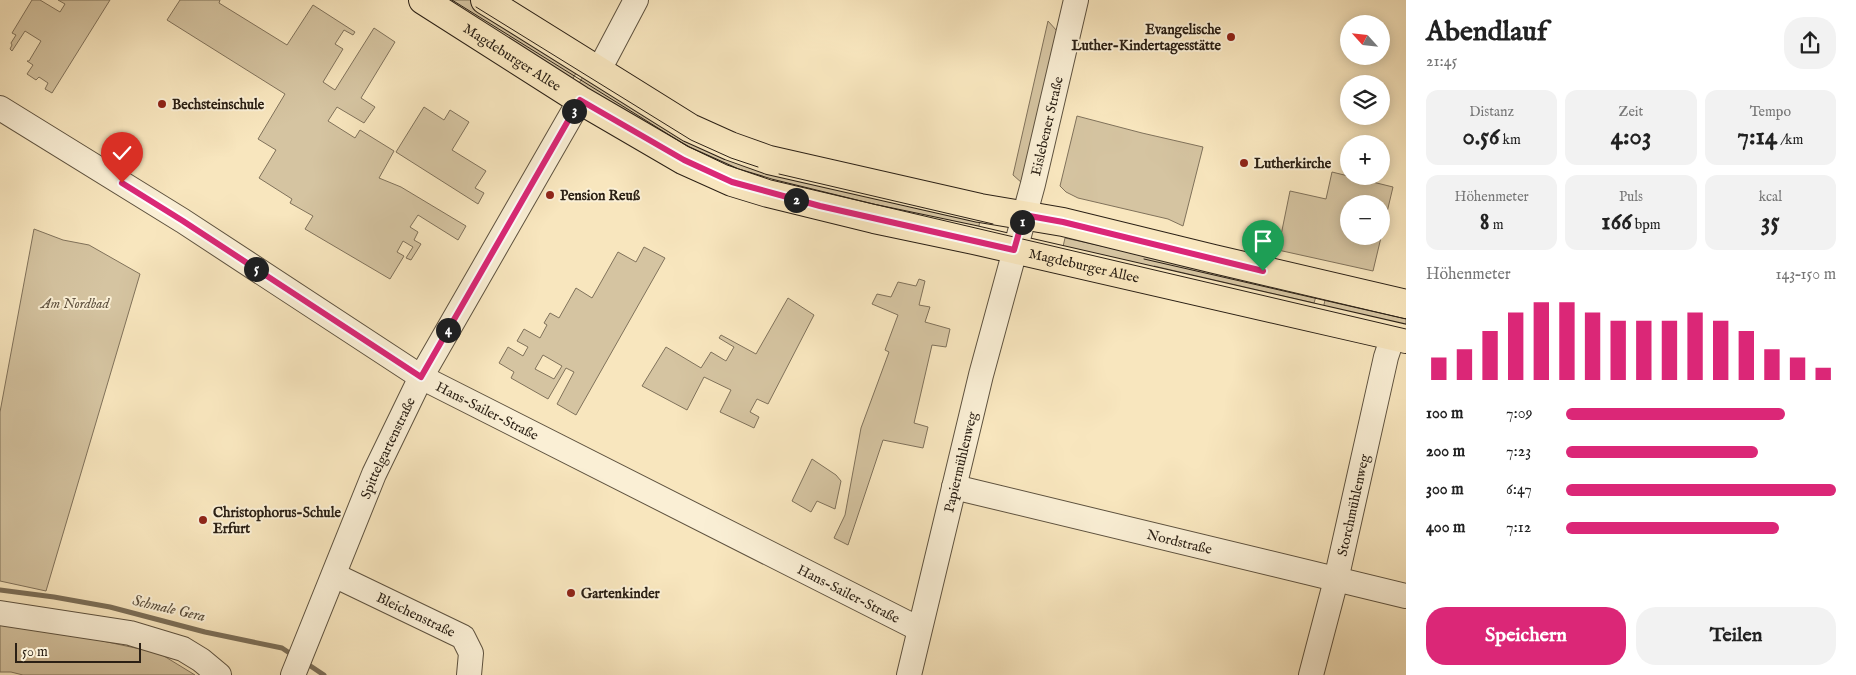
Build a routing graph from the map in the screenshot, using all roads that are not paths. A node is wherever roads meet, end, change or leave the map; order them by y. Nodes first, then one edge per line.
1 (423, 0) edge
2 (485, 0) edge
3 (636, 0) edge
4 (1076, 0) edge
5 (599, 70) junction
6 (580, 100) junction
7 (0, 108) edge
8 (1024, 215) junction
9 (1014, 250) junction
10 (1406, 304) edge
11 (1399, 338) edge
12 (421, 377) junction
13 (954, 486) junction
14 (334, 576) junction
15 (1336, 580) junction
16 (1406, 596) edge
17 (0, 613) edge
18 (919, 629) junction
19 (294, 673) edge
20 (219, 675) edge
21 (469, 675) edge
22 (908, 675) edge
23 (1311, 675) edge

1 - 6 main road, Magdeburger Allee
2 - 5 main road
3 - 5 street
4 - 8 street, Eislebener Straße
5 - 8 main road
6 - 9 main road, Magdeburger Allee
6 - 12 street, Spittelgartenstraße
7 - 12 street, Hans-Sailer-Straße
8 - 9 street, Eislebener Straße
8 - 10 main road
9 - 11 main road, Magdeburger Allee
9 - 13 street, Papiermühlenweg
11 - 15 street, Storchmühlenweg
12 - 14 street, Spittelgartenstraße
12 - 18 street, Hans-Sailer-Straße
13 - 15 street, Nordstraße
13 - 18 street, Papiermühlenweg
14 - 19 street, Spittelgartenstraße
14 - 21 street, Bleichenstraße
15 - 16 street, Nordstraße
15 - 23 street, Storchmühlenweg
17 - 20 street
18 - 22 street, Papiermühlenweg

